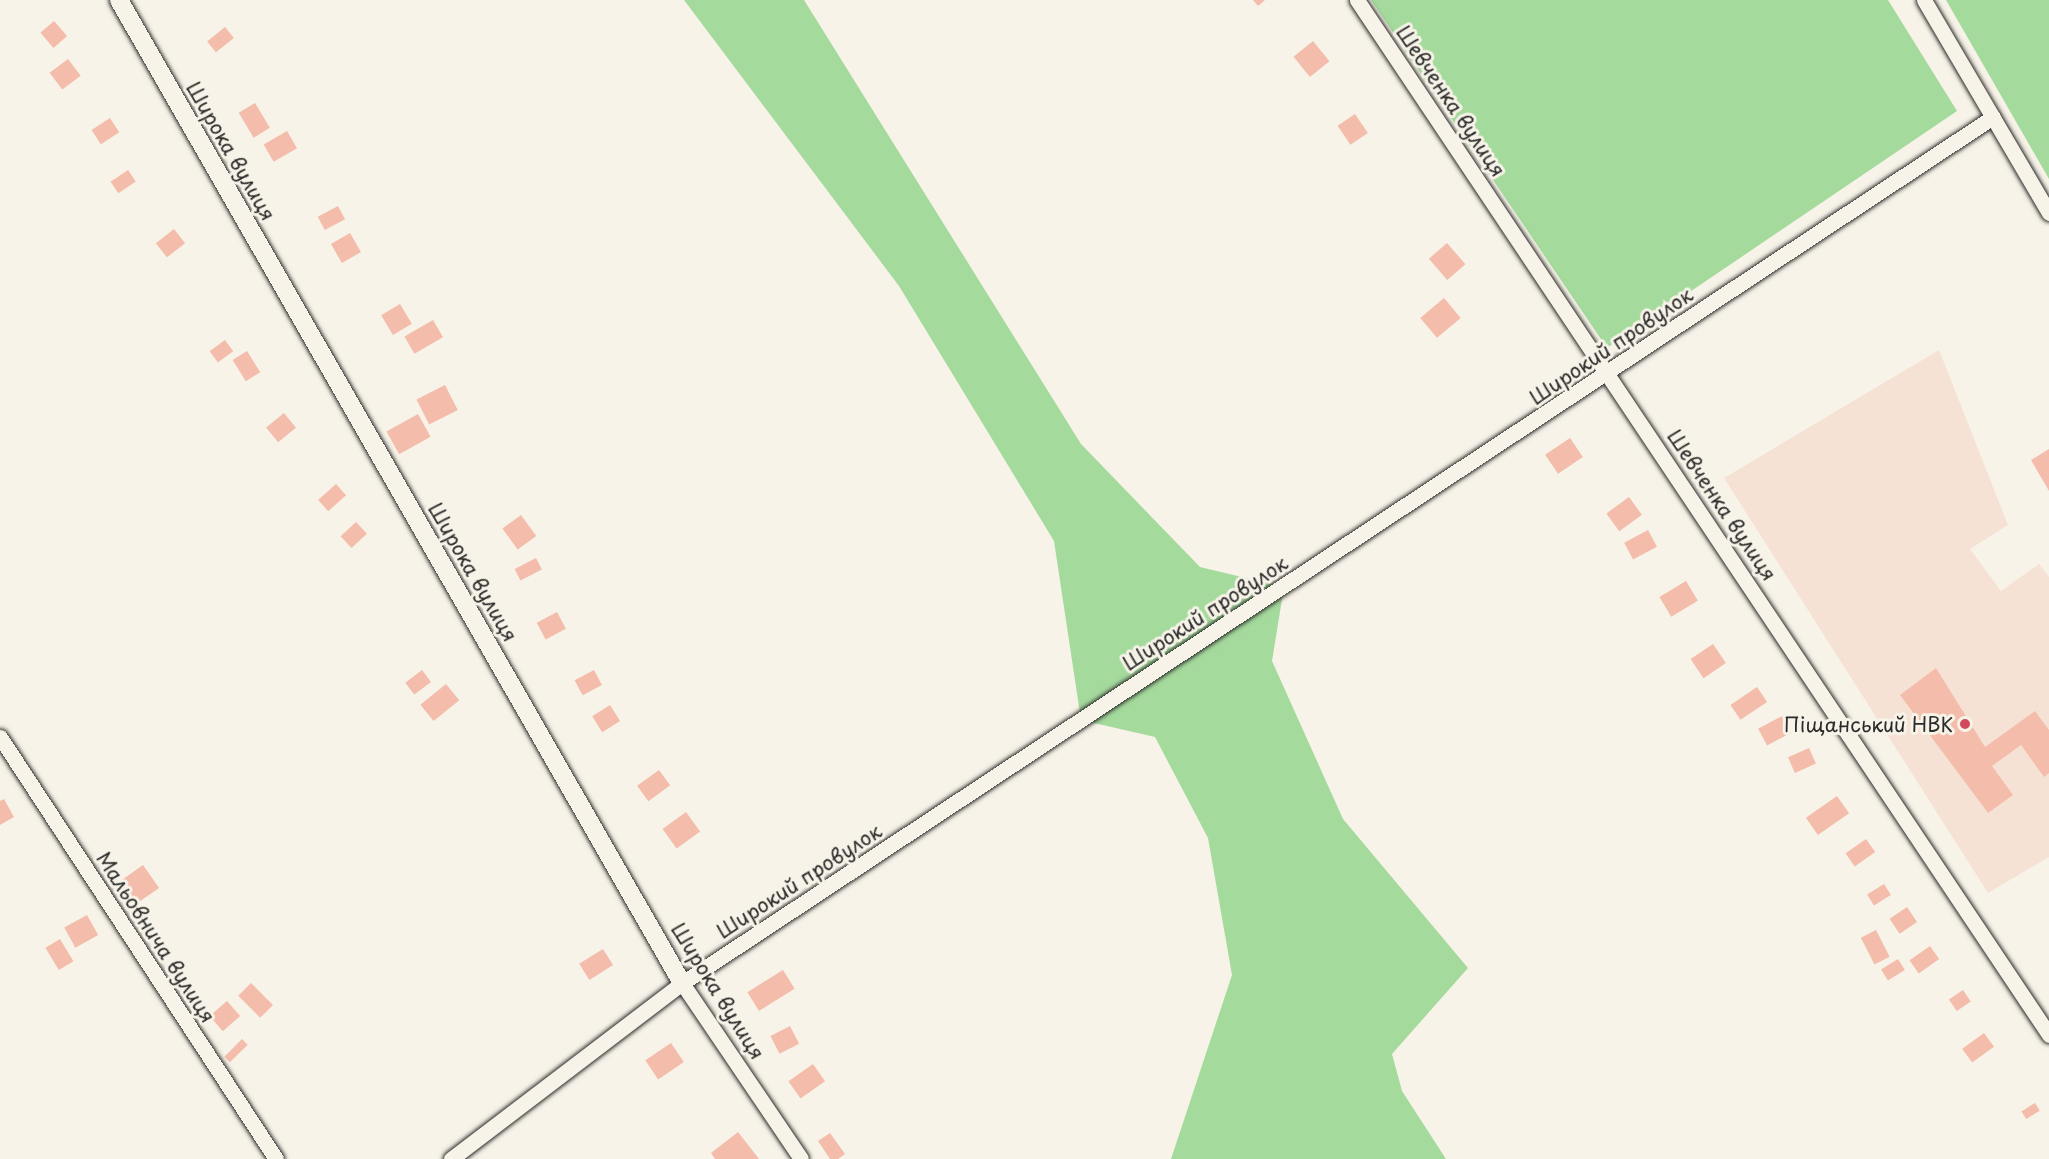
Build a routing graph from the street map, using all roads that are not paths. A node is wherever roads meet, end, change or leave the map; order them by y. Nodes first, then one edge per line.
1 (119, 0) edge
2 (1357, 0) edge
3 (1924, 0) edge
4 (1993, 117) junction
5 (2049, 213) edge
6 (1609, 373) junction
7 (0, 737) edge
8 (682, 983) junction
9 (2049, 1035) edge
10 (276, 1159) edge
11 (451, 1159) edge
12 (801, 1159) edge

1 - 8 street, Широка вулиця
2 - 6 street, Шевченка вулиця
3 - 4 street
4 - 5 street
4 - 6 street, Широкий провулок
6 - 8 street, Широкий провулок
6 - 9 street, Шевченка вулиця
7 - 10 street, Мальовнича вулиця
8 - 11 street, Широкий провулок
8 - 12 street, Широка вулиця

